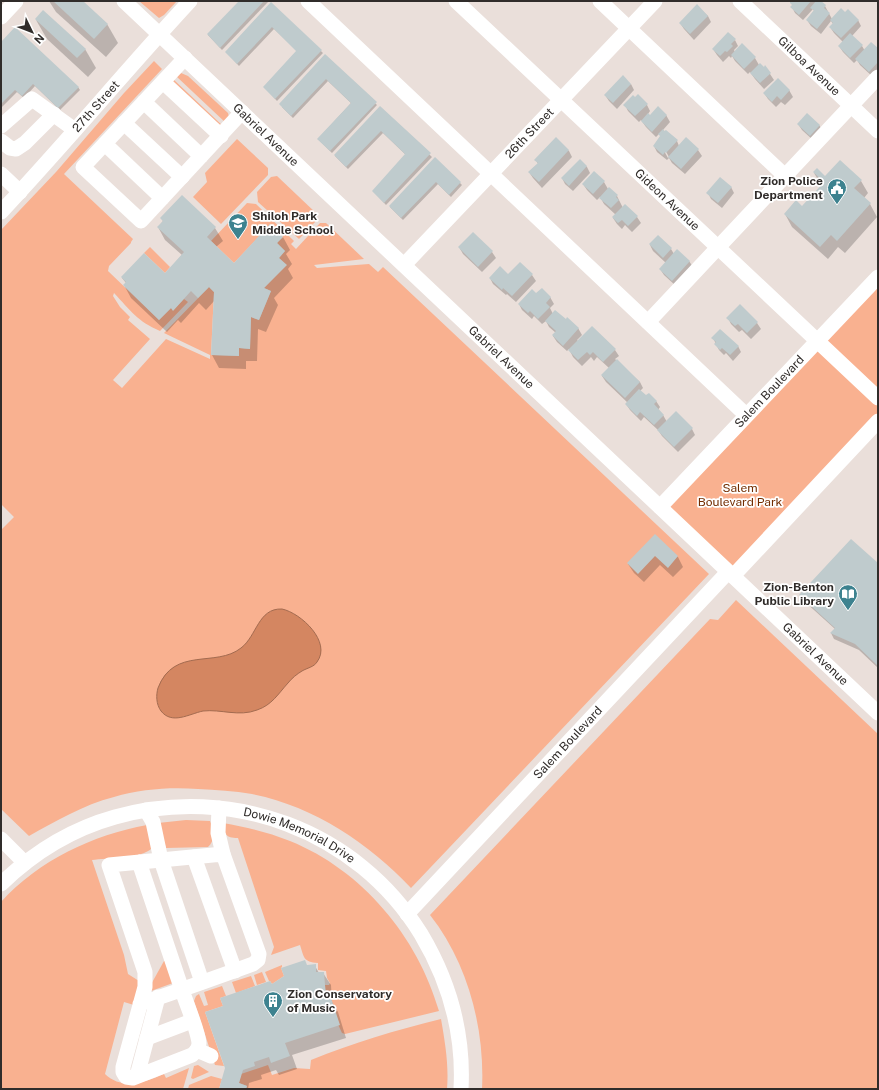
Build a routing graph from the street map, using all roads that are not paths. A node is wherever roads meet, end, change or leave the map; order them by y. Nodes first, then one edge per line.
1 (16, 1) edge
2 (124, 1) edge
3 (190, 1) edge
4 (308, 1) edge
5 (456, 1) edge
6 (600, 1) edge
7 (655, 1) edge
8 (740, 1) edge
9 (1, 17) edge
10 (629, 28) junction
11 (159, 34) junction
12 (185, 58) junction
13 (878, 77) edge
14 (163, 82) junction
15 (561, 100) junction
16 (144, 102) junction
17 (851, 106) junction
18 (242, 112) junction
19 (54, 114) junction
20 (124, 123) junction
21 (1, 126) edge
22 (75, 130) junction
23 (878, 131) edge
24 (221, 136) junction
25 (1, 141) edge
26 (105, 144) junction
27 (201, 156) junction
28 (1, 174) edge
29 (492, 174) junction
30 (785, 176) junction
31 (182, 177) junction
32 (20, 192) junction
33 (162, 198) junction
34 (1, 212) edge
35 (718, 247) junction
36 (404, 265) junction
37 (878, 276) edge
38 (648, 322) junction
39 (817, 340) junction
40 (878, 398) edge
41 (746, 415) junction
42 (878, 421) edge
43 (660, 507) junction
44 (730, 574) junction
45 (878, 713) edge
46 (219, 808) junction
47 (146, 810) junction
48 (1, 839) edge
49 (224, 854) junction
50 (194, 857) junction
51 (161, 860) junction
52 (139, 862) junction
53 (25, 863) junction
54 (1, 884) edge
55 (408, 914) junction
56 (235, 971) junction
57 (202, 982) junction
58 (182, 989) junction
59 (158, 998) junction
60 (140, 1004) junction
61 (192, 1021) junction
62 (147, 1038) junction
63 (197, 1050) junction
64 (211, 1056) dead end
65 (137, 1076) junction
66 (461, 1089) edge

1 - 9 street
2 - 11 street, Gabriel Avenue
3 - 11 street, 27th Street
4 - 29 street
5 - 15 street, Gideon Avenue
6 - 10 street
7 - 10 street, 26th Street
8 - 17 street, Gilboa Avenue
10 - 15 street, 26th Street
10 - 30 street
11 - 12 street, Gabriel Avenue
11 - 22 street, 27th Street
12 - 14 street
12 - 18 street, Gabriel Avenue
13 - 17 street
14 - 16 street
14 - 24 street
15 - 29 street, 26th Street
15 - 35 street, Gideon Avenue
16 - 20 street
16 - 27 street
17 - 23 street, Gilboa Avenue
17 - 30 street
18 - 24 street
18 - 36 street, Gabriel Avenue
19 - 21 street
19 - 22 street
19 - 25 street
20 - 26 street
20 - 31 street
22 - 32 street, 27th Street
24 - 27 street
26 - 33 street
26 - 33 street
27 - 31 street
28 - 32 street
29 - 36 street, 26th Street
29 - 38 street
30 - 35 street
31 - 33 street
32 - 34 street, 27th Street
35 - 38 street
35 - 39 street, Gideon Avenue
36 - 43 street, Gabriel Avenue
37 - 39 street, Salem Boulevard
38 - 41 street
39 - 40 street, Gideon Avenue
39 - 41 street, Salem Boulevard
41 - 43 street, Salem Boulevard
42 - 44 street, Salem Boulevard
43 - 44 street, Gabriel Avenue
44 - 45 street, Gabriel Avenue
44 - 55 street, Salem Boulevard
46 - 47 street, Dowie Memorial Drive
46 - 49 street
46 - 55 street, Dowie Memorial Drive
47 - 51 street
47 - 53 street, Dowie Memorial Drive
48 - 53 street
49 - 50 street
49 - 56 street
50 - 51 street
50 - 56 street
51 - 52 street
51 - 57 street
52 - 58 street
52 - 60 street
53 - 54 street, Dowie Memorial Drive
55 - 66 street, Dowie Memorial Drive
56 - 57 street
57 - 58 street
58 - 59 street
58 - 61 street
59 - 60 street
59 - 62 street
60 - 65 street
61 - 62 street
61 - 63 street
62 - 65 street
63 - 64 street
63 - 65 street

